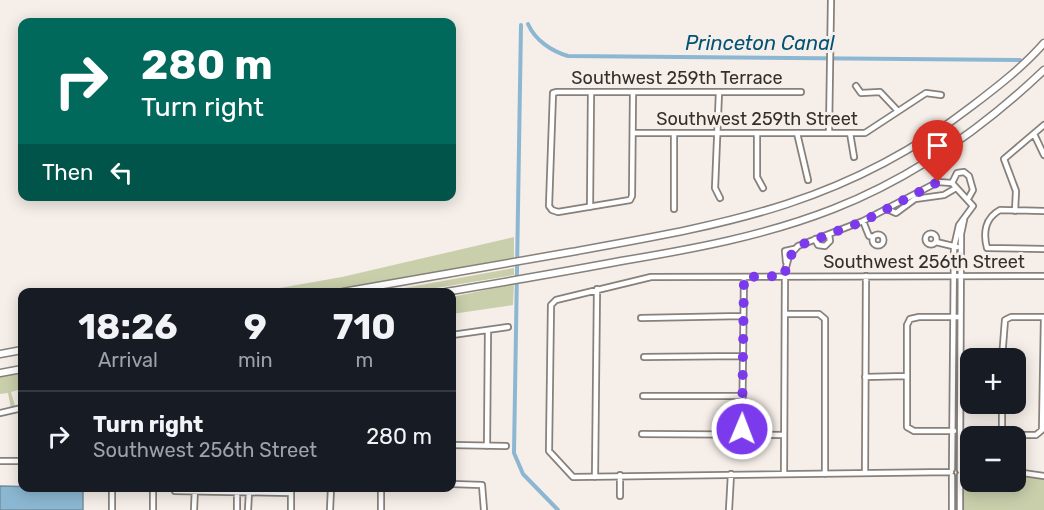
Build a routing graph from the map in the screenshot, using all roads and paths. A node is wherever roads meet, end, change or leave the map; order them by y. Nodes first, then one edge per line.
1 (831, 0) edge
2 (1042, 45) edge
3 (1043, 70) edge
4 (856, 86) dead end
5 (591, 92) junction
6 (633, 92) junction
7 (719, 92) junction
8 (801, 92) dead end
9 (941, 95) dead end
10 (898, 111) junction
11 (1044, 125) edge
12 (633, 133) junction
13 (674, 133) junction
14 (718, 133) junction
15 (757, 133) junction
16 (797, 133) junction
17 (829, 133) junction
18 (850, 133) junction
19 (1034, 134) junction
20 (1044, 155) edge
21 (854, 157) dead end
22 (808, 180) dead end
23 (954, 185) junction
24 (763, 188) dead end
25 (720, 198) dead end
26 (968, 199) junction
27 (590, 207) junction
28 (674, 209) dead end
29 (887, 209) junction
30 (1015, 211) junction
31 (1044, 211) edge
32 (965, 217) junction
33 (864, 221) junction
34 (829, 234) junction
35 (873, 237) dead end
36 (815, 239) junction
37 (936, 242) dead end
38 (954, 247) junction
39 (961, 248) junction
40 (1044, 249) edge
41 (953, 275) junction
42 (961, 275) junction
43 (785, 276) junction
44 (866, 276) junction
45 (1044, 276) edge
46 (744, 277) junction
47 (365, 288) edge
48 (597, 289) junction
49 (456, 290) edge
50 (785, 314) junction
51 (742, 316) junction
52 (954, 317) junction
53 (960, 317) junction
54 (1044, 317) edge
55 (641, 318) dead end
56 (508, 327) dead end
57 (488, 330) junction
58 (456, 334) edge
59 (1003, 348) edge
60 (18, 351) edge
61 (0, 354) edge
62 (742, 356) junction
63 (644, 357) dead end
64 (18, 370) edge
65 (0, 373) edge
66 (907, 376) junction
67 (865, 377) junction
68 (643, 396) dead end
69 (743, 396) junction
70 (18, 409) edge
71 (0, 412) edge
72 (953, 431) junction
73 (959, 431) junction
74 (642, 434) dead end
75 (1026, 434) edge
76 (742, 435) junction
77 (784, 435) junction
78 (456, 446) edge
79 (487, 446) junction
80 (506, 446) dead end
81 (0, 461) edge
82 (18, 461) edge
83 (952, 472) junction
84 (960, 472) junction
85 (865, 473) junction
86 (1026, 473) edge
87 (731, 474) junction
88 (784, 474) junction
89 (825, 474) junction
90 (620, 475) junction
91 (1044, 476) edge
92 (595, 477) junction
93 (456, 484) edge
94 (112, 492) edge
95 (153, 492) edge
96 (195, 492) edge
97 (237, 492) joint
98 (249, 492) joint
99 (291, 492) edge
100 (331, 492) edge
101 (381, 492) edge
102 (960, 492) edge
103 (620, 496) dead end
104 (112, 510) edge
105 (153, 510) edge
106 (194, 510) edge
107 (237, 510) edge
108 (248, 510) edge
109 (291, 510) edge
110 (330, 510) edge
111 (381, 510) edge
112 (484, 510) edge
113 (729, 510) edge
114 (952, 510) edge
115 (960, 510) edge

1 - 17 street
2 - 47 highway
3 - 49 highway
4 - 10 street
5 - 6 street, Southwest 259th Terrace
5 - 27 street
5 - 27 street, Southwest 259th Terrace
6 - 7 street, Southwest 259th Terrace
6 - 12 street
7 - 8 street, Southwest 259th Terrace
7 - 14 street
9 - 10 street, Southwest 259th Street
10 - 18 street, Southwest 259th Street
11 - 19 street
12 - 13 street, Southwest 259th Street
12 - 27 street
13 - 14 street, Southwest 259th Street
13 - 28 street
14 - 15 street, Southwest 259th Street
14 - 25 street
15 - 16 street, Southwest 259th Street
15 - 24 street
16 - 17 street, Southwest 259th Street
16 - 22 street
17 - 18 street, Southwest 259th Street
18 - 21 street
19 - 20 street
19 - 30 street
23 - 26 street
23 - 26 street
23 - 29 street
23 - 29 street
26 - 32 street
29 - 33 street
30 - 31 street
30 - 40 street
32 - 38 street
32 - 39 street
33 - 34 street
33 - 35 street
34 - 36 street
34 - 36 street
36 - 43 street
37 - 38 street
38 - 39 street
38 - 41 street
39 - 42 street
41 - 42 street, Southwest 256th Street
41 - 44 street, Southwest 256th Street
41 - 52 street
42 - 45 street, Southwest 256th Street
42 - 53 street
43 - 44 street, Southwest 256th Street
43 - 46 street, Southwest 256th Street
43 - 50 street
44 - 67 street
46 - 48 street, Southwest 256th Street
46 - 51 street
48 - 92 street
48 - 92 street, Southwest 256th Street
50 - 77 street
50 - 89 street
51 - 55 street
51 - 62 street
52 - 53 street
52 - 66 street
52 - 72 street
53 - 73 street
54 - 59 street
54 - 75 street
56 - 57 street
57 - 58 street
57 - 79 street
60 - 61 highway
62 - 63 street
62 - 69 street
64 - 65 highway
66 - 67 street
66 - 72 street
67 - 85 street
68 - 69 street
69 - 76 street
70 - 71 street
72 - 73 street
72 - 83 street
73 - 84 street
74 - 76 street
76 - 77 street
77 - 88 street
78 - 79 street
79 - 80 street
81 - 82 street
83 - 84 street
83 - 84 street
83 - 85 street
83 - 114 street
85 - 89 street
86 - 91 street
87 - 88 street
87 - 90 street
87 - 113 street
88 - 89 street
90 - 92 street
90 - 103 street
93 - 112 street
94 - 104 street
95 - 105 street
96 - 106 street
97 - 98 street
97 - 107 street
98 - 108 street
99 - 109 street
100 - 110 street
101 - 111 street
102 - 115 street

